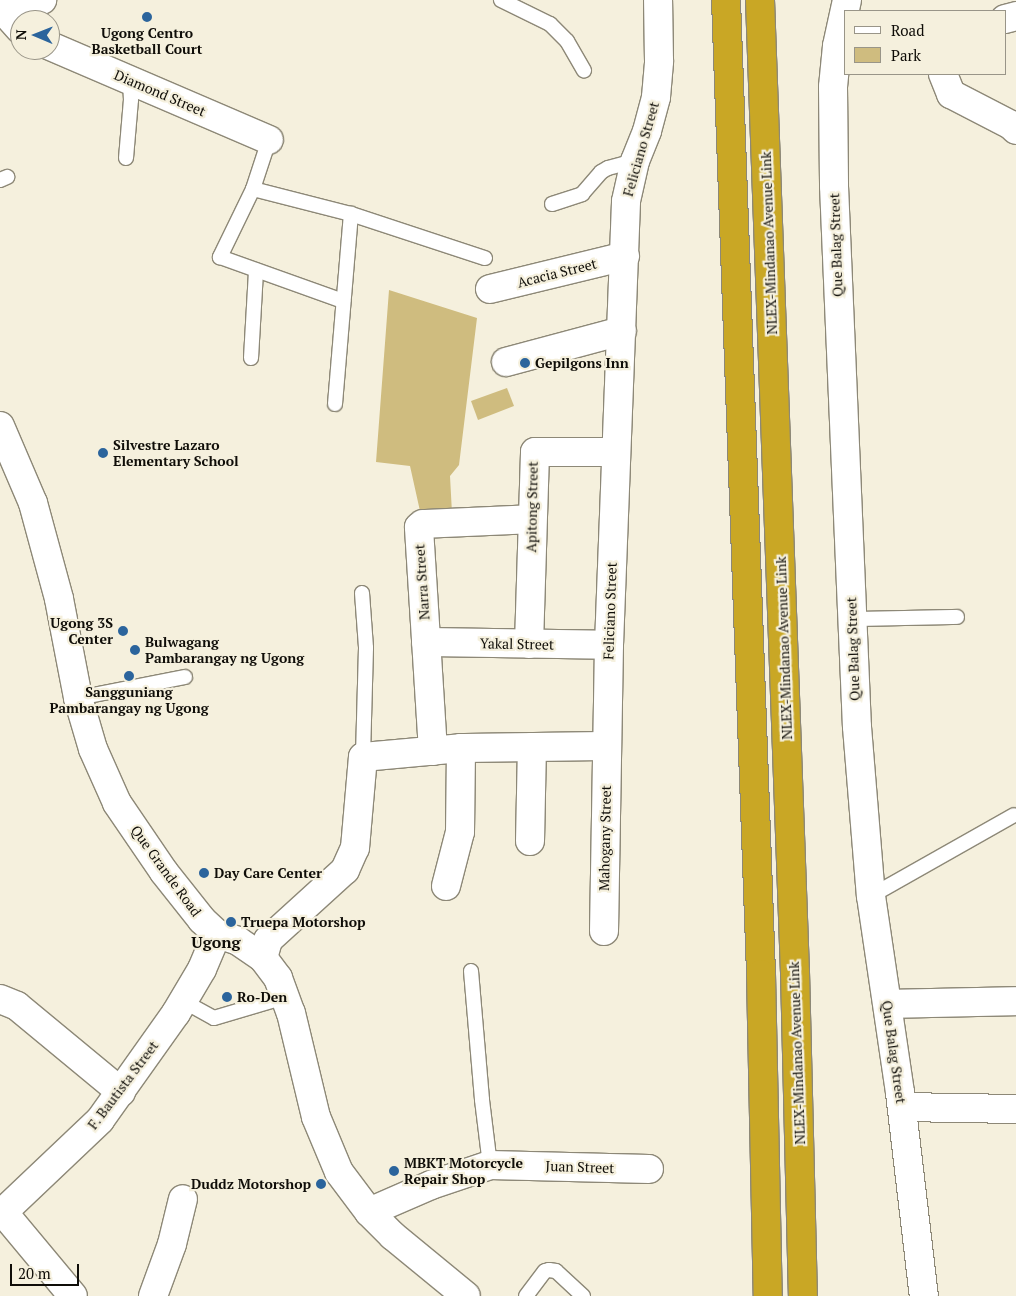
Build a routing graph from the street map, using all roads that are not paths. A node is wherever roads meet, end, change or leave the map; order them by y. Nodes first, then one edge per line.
1 (42, 0) edge
2 (501, 0) edge
3 (658, 0) edge
4 (726, 0) edge
5 (760, 0) edge
6 (0, 8) edge
7 (10, 18) edge
8 (844, 23) edge
9 (841, 46) edge
10 (60, 50) edge
11 (584, 70) dead end
12 (943, 75) edge
13 (130, 81) junction
14 (1016, 130) edge
15 (270, 140) joint
16 (126, 158) dead end
17 (635, 161) junction
18 (253, 189) junction
19 (552, 204) dead end
20 (351, 214) junction
21 (625, 256) junction
22 (485, 258) dead end
23 (256, 270) junction
24 (490, 289) dead end
25 (343, 300) junction
26 (622, 331) junction
27 (251, 358) dead end
28 (506, 362) dead end
29 (335, 404) dead end
30 (0, 426) edge
31 (616, 452) junction
32 (532, 519) junction
33 (362, 593) dead end
34 (957, 617) dead end
35 (852, 619) junction
36 (426, 642) junction
37 (529, 644) junction
38 (609, 645) junction
39 (185, 677) dead end
40 (78, 698) junction
41 (606, 746) junction
42 (532, 747) junction
43 (461, 748) junction
44 (433, 750) junction
45 (363, 757) junction
46 (1014, 815) dead end
47 (530, 841) dead end
48 (446, 886) dead end
49 (872, 896) junction
50 (604, 931) dead end
51 (217, 934) junction
52 (263, 958) junction
53 (471, 971) dead end
54 (285, 997) junction
55 (0, 999) edge
56 (183, 1001) junction
57 (1016, 1001) edge
58 (888, 1004) junction
59 (121, 1092) junction
60 (902, 1107) junction
61 (1016, 1109) edge
62 (490, 1165) junction
63 (649, 1169) dead end
64 (183, 1199) dead end
65 (369, 1212) junction
66 (2, 1214) edge
67 (73, 1296) edge
68 (153, 1296) edge
69 (466, 1296) edge
70 (526, 1296) edge
71 (583, 1296) edge
72 (768, 1296) edge
73 (803, 1296) edge
74 (924, 1296) edge

1 - 6 street
2 - 11 lane
3 - 17 street, Feliciano Street
4 - 72 highway
5 - 73 highway, NLEX-Mindanao Avenue Link
6 - 7 street
8 - 9 street, Que Balag Street
9 - 35 street, Que Balag Street
10 - 13 street, Diamond Street
12 - 14 street
13 - 15 street, Diamond Street
13 - 16 lane
15 - 18 lane
17 - 19 lane
17 - 21 street, Feliciano Street
18 - 20 lane
18 - 23 lane
20 - 22 lane
20 - 25 lane
21 - 24 street, Acacia Street
21 - 26 street, Feliciano Street
23 - 25 lane
23 - 27 lane
25 - 29 lane
26 - 28 street
26 - 31 street, Feliciano Street
30 - 40 street, Que Grande Road
31 - 32 street, Apitong Street
31 - 38 street, Feliciano Street
32 - 36 street, Narra Street
32 - 37 street, Apitong Street
33 - 45 lane
34 - 35 lane
35 - 49 street, Que Balag Street
36 - 37 street, Yakal Street
36 - 44 street, Narra Street
37 - 38 street, Yakal Street
38 - 41 street, Feliciano Street
39 - 40 lane
40 - 51 street, Que Grande Road
41 - 42 street
41 - 50 street, Mahogany Street
42 - 43 street
42 - 47 street
43 - 44 street
43 - 48 street
44 - 45 street
45 - 52 street
46 - 49 lane
49 - 58 street, Que Balag Street
51 - 52 street, Que Grande Road
51 - 56 street, F. Bautista Street
52 - 54 street, Que Grande Road
53 - 62 lane
54 - 56 lane
54 - 65 street, Que Grande Road
55 - 59 street
56 - 59 street, F. Bautista Street
57 - 58 street
58 - 60 street, Que Balag Street
59 - 66 street, F. Bautista Street
60 - 61 street
60 - 74 street, Que Balag Street
62 - 63 street, Juan Street
62 - 65 street, Juan Street
64 - 68 street
65 - 69 street, Que Grande Road
66 - 67 street
70 - 71 lane

